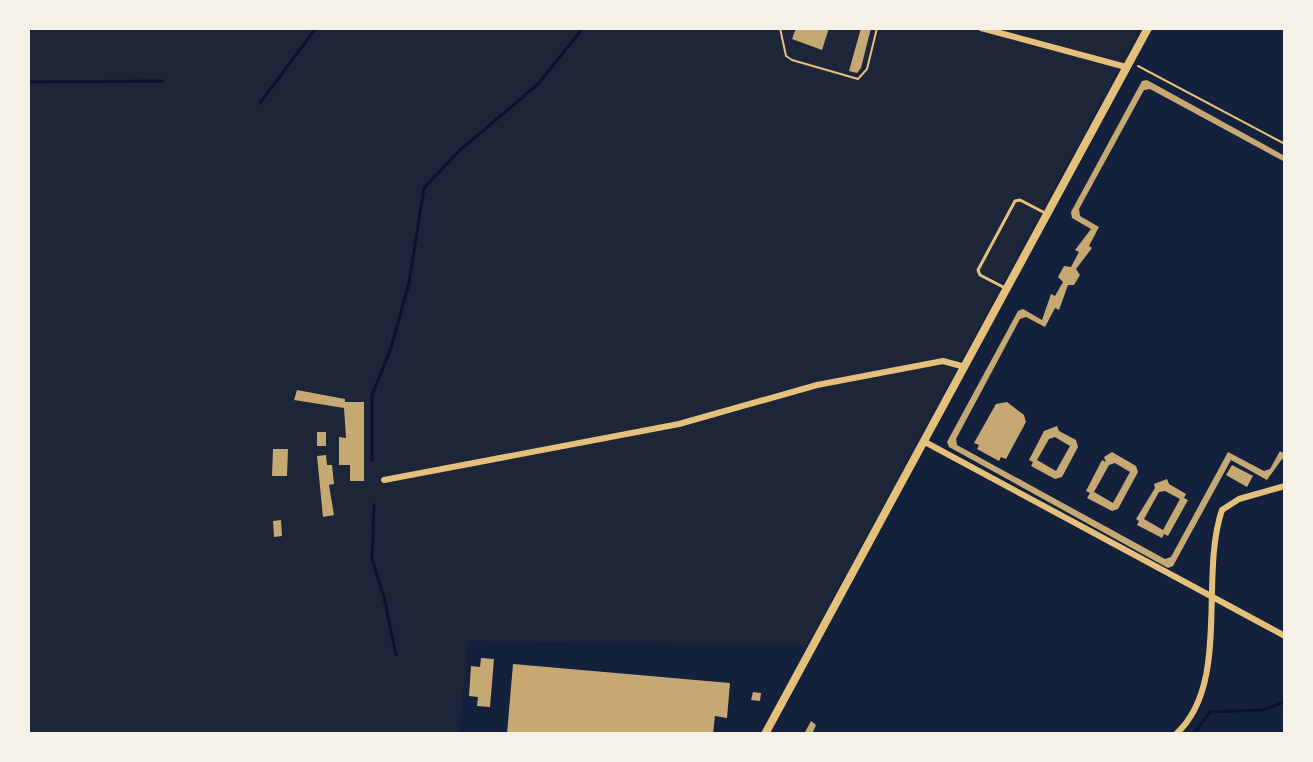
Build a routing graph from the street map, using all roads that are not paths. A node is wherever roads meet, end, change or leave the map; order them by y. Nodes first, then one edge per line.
1 (981, 28) edge
2 (1148, 28) edge
3 (1128, 64) junction
4 (1047, 214) junction
5 (1007, 289) junction
6 (965, 367) junction
7 (925, 442) junction
8 (384, 480) dead end
9 (1285, 486) edge
10 (1212, 594) junction
11 (1285, 636) edge
12 (765, 734) edge
13 (1176, 734) edge

1 - 3 street
2 - 3 street
3 - 4 street
4 - 5 street
4 - 5 lane
5 - 6 street
6 - 7 street
6 - 8 street
7 - 10 street
7 - 12 street
9 - 10 street
10 - 11 street
10 - 13 street

